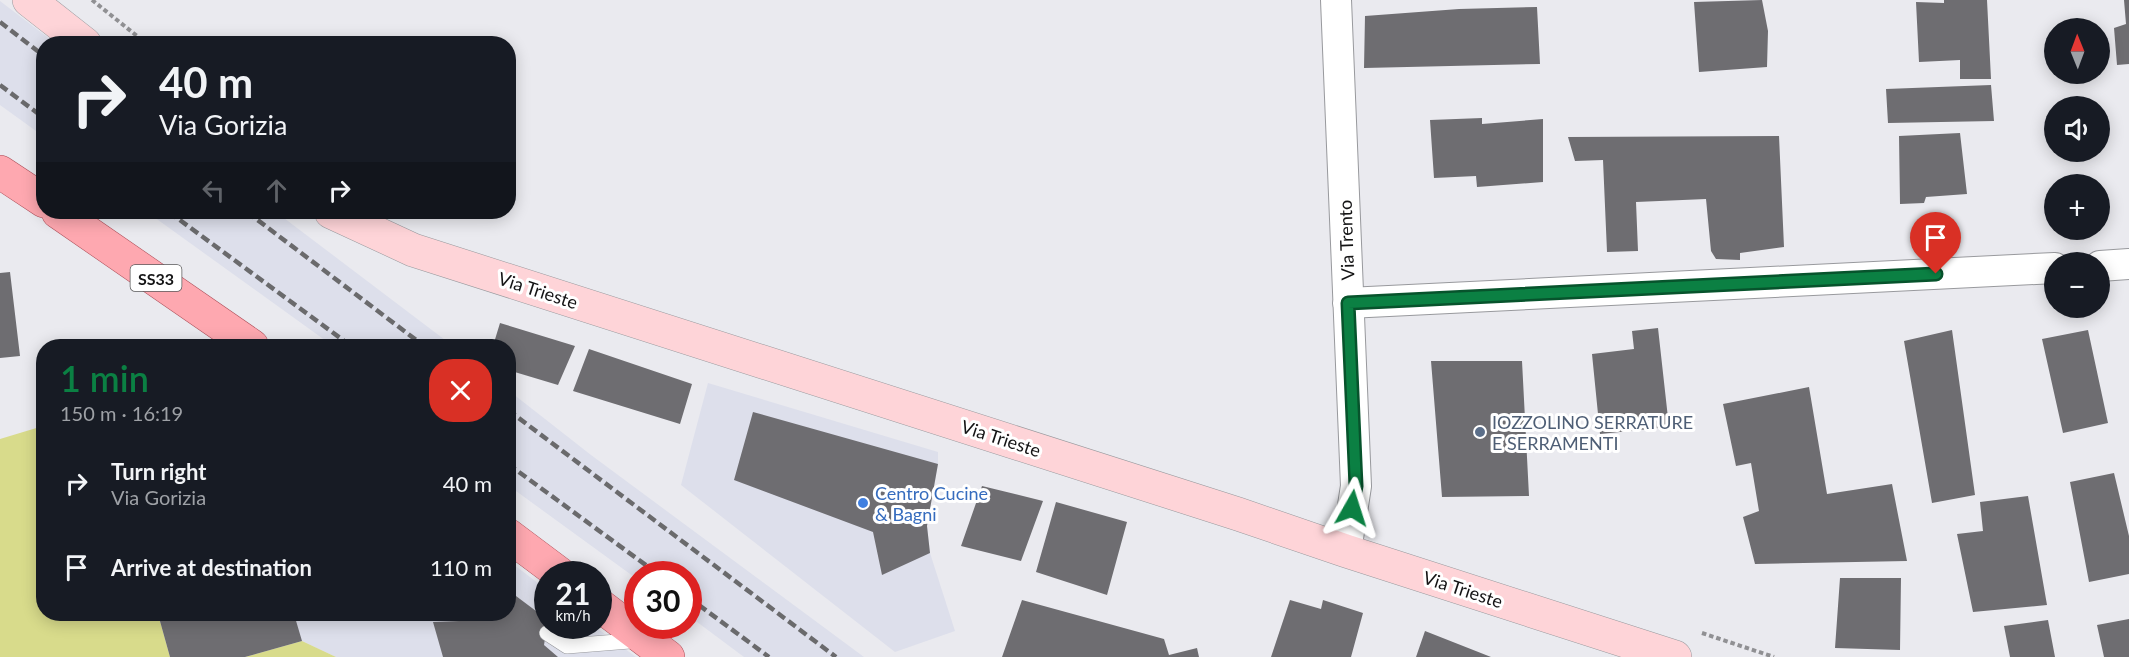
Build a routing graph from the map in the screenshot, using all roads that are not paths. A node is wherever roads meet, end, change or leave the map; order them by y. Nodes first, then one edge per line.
1 (29, 0) edge
2 (1336, 0) edge
3 (75, 36) edge
4 (0, 172) edge
5 (36, 196) edge
6 (68, 219) edge
7 (346, 219) edge
8 (2129, 264) edge
9 (2110, 265) edge
10 (2044, 269) edge
11 (1348, 303) junction
12 (242, 339) edge
13 (516, 541) edge
14 (1346, 551) junction
15 (543, 561) edge
16 (612, 615) edge
17 (556, 639) edge
18 (657, 649) edge
19 (1675, 657) edge

1 - 3 street
2 - 11 street, Via Trento
4 - 5 main road
6 - 12 main road, SS33
7 - 14 street, Via Trieste
8 - 9 street
10 - 11 street
11 - 14 street, Via Trento
13 - 15 main road
14 - 19 street, Via Trieste
16 - 18 main road
17 - 18 lane

